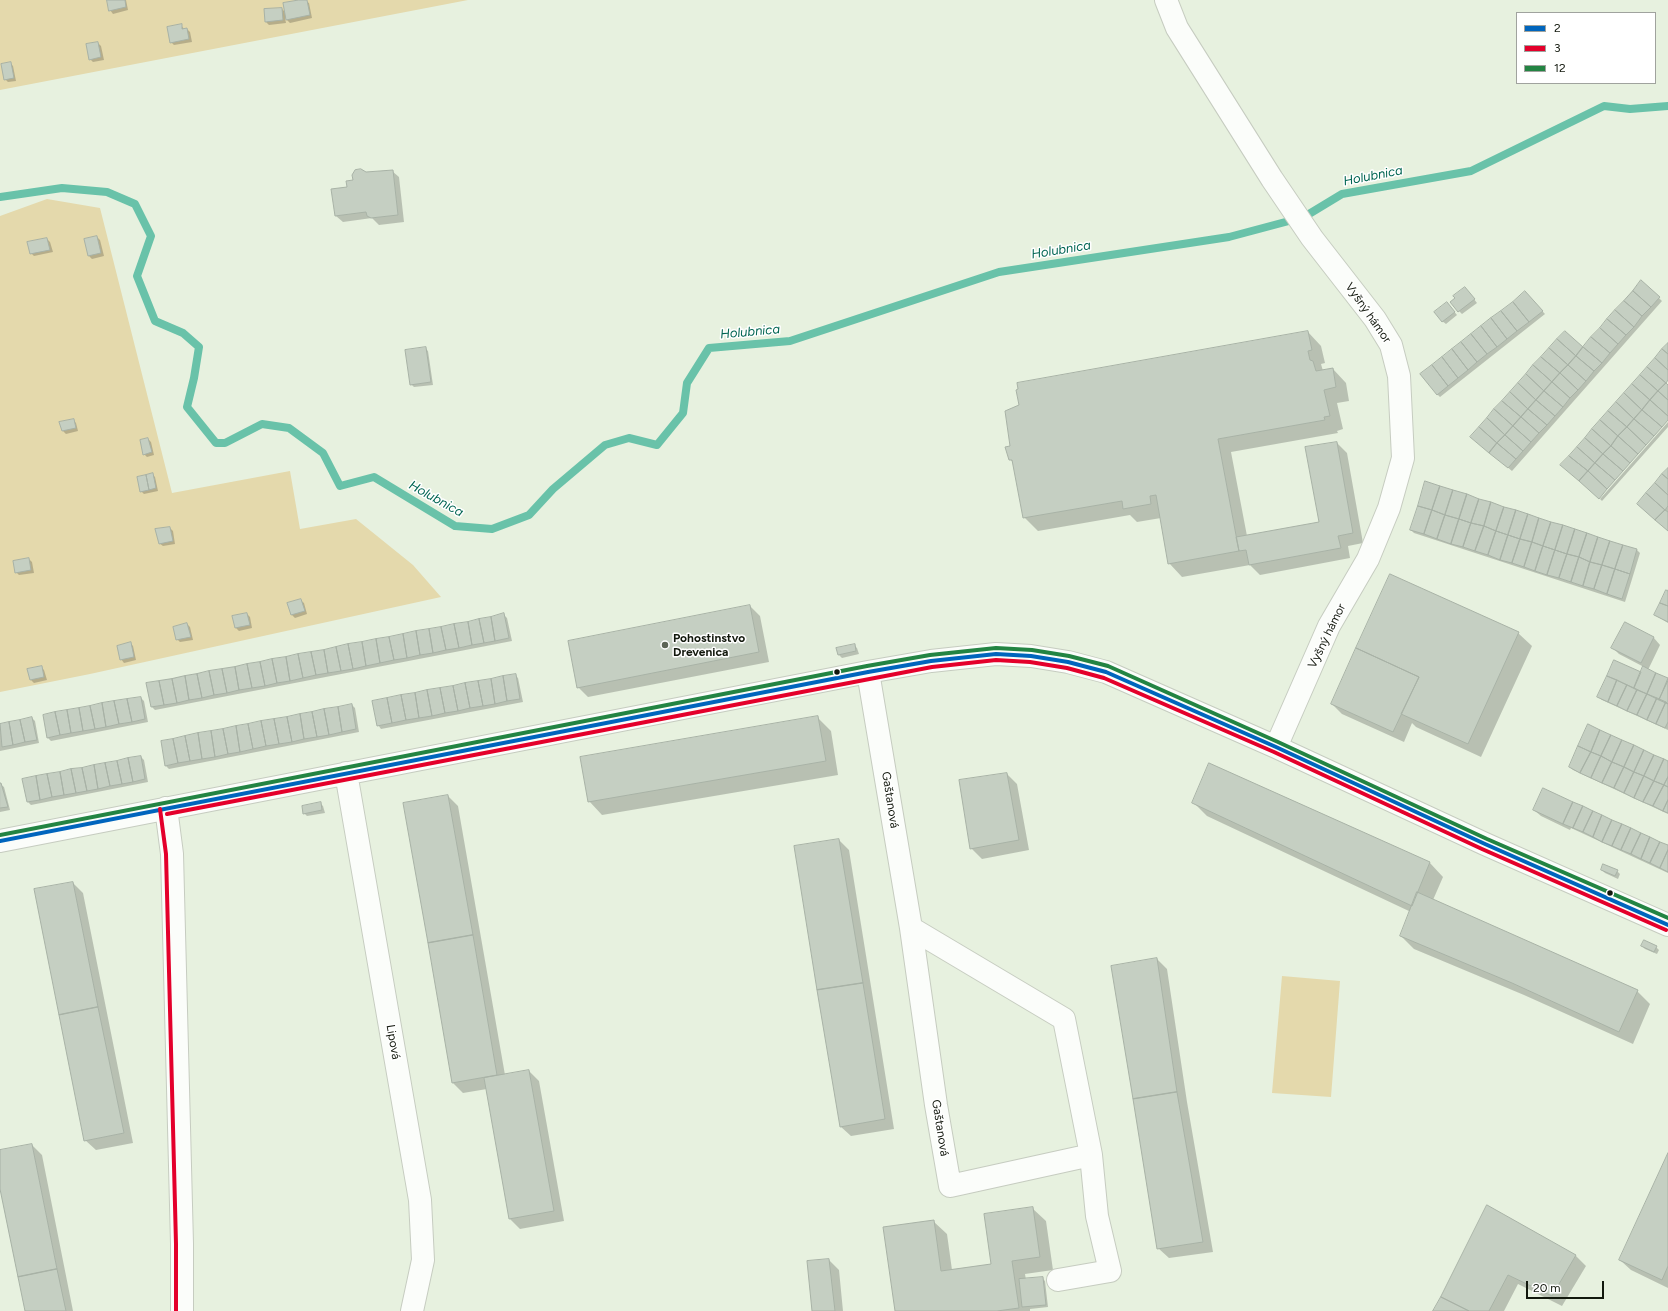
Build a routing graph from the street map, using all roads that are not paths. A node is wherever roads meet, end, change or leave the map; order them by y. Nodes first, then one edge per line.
1 (1166, 0) edge
2 (868, 672) junction
3 (1276, 747) junction
4 (346, 773) junction
5 (166, 808) junction
6 (0, 840) edge
7 (1668, 925) edge
8 (911, 928) junction
9 (1091, 1155) junction
10 (1058, 1280) dead end
11 (182, 1311) edge
12 (412, 1311) edge

1 - 3 street, Vyšný hámor
2 - 3 street
2 - 4 street
2 - 8 street, Gaštanová
3 - 7 street
4 - 5 street
4 - 12 street, Lipová
5 - 6 street
5 - 11 street
8 - 9 street
8 - 9 street, Gaštanová
9 - 10 street

